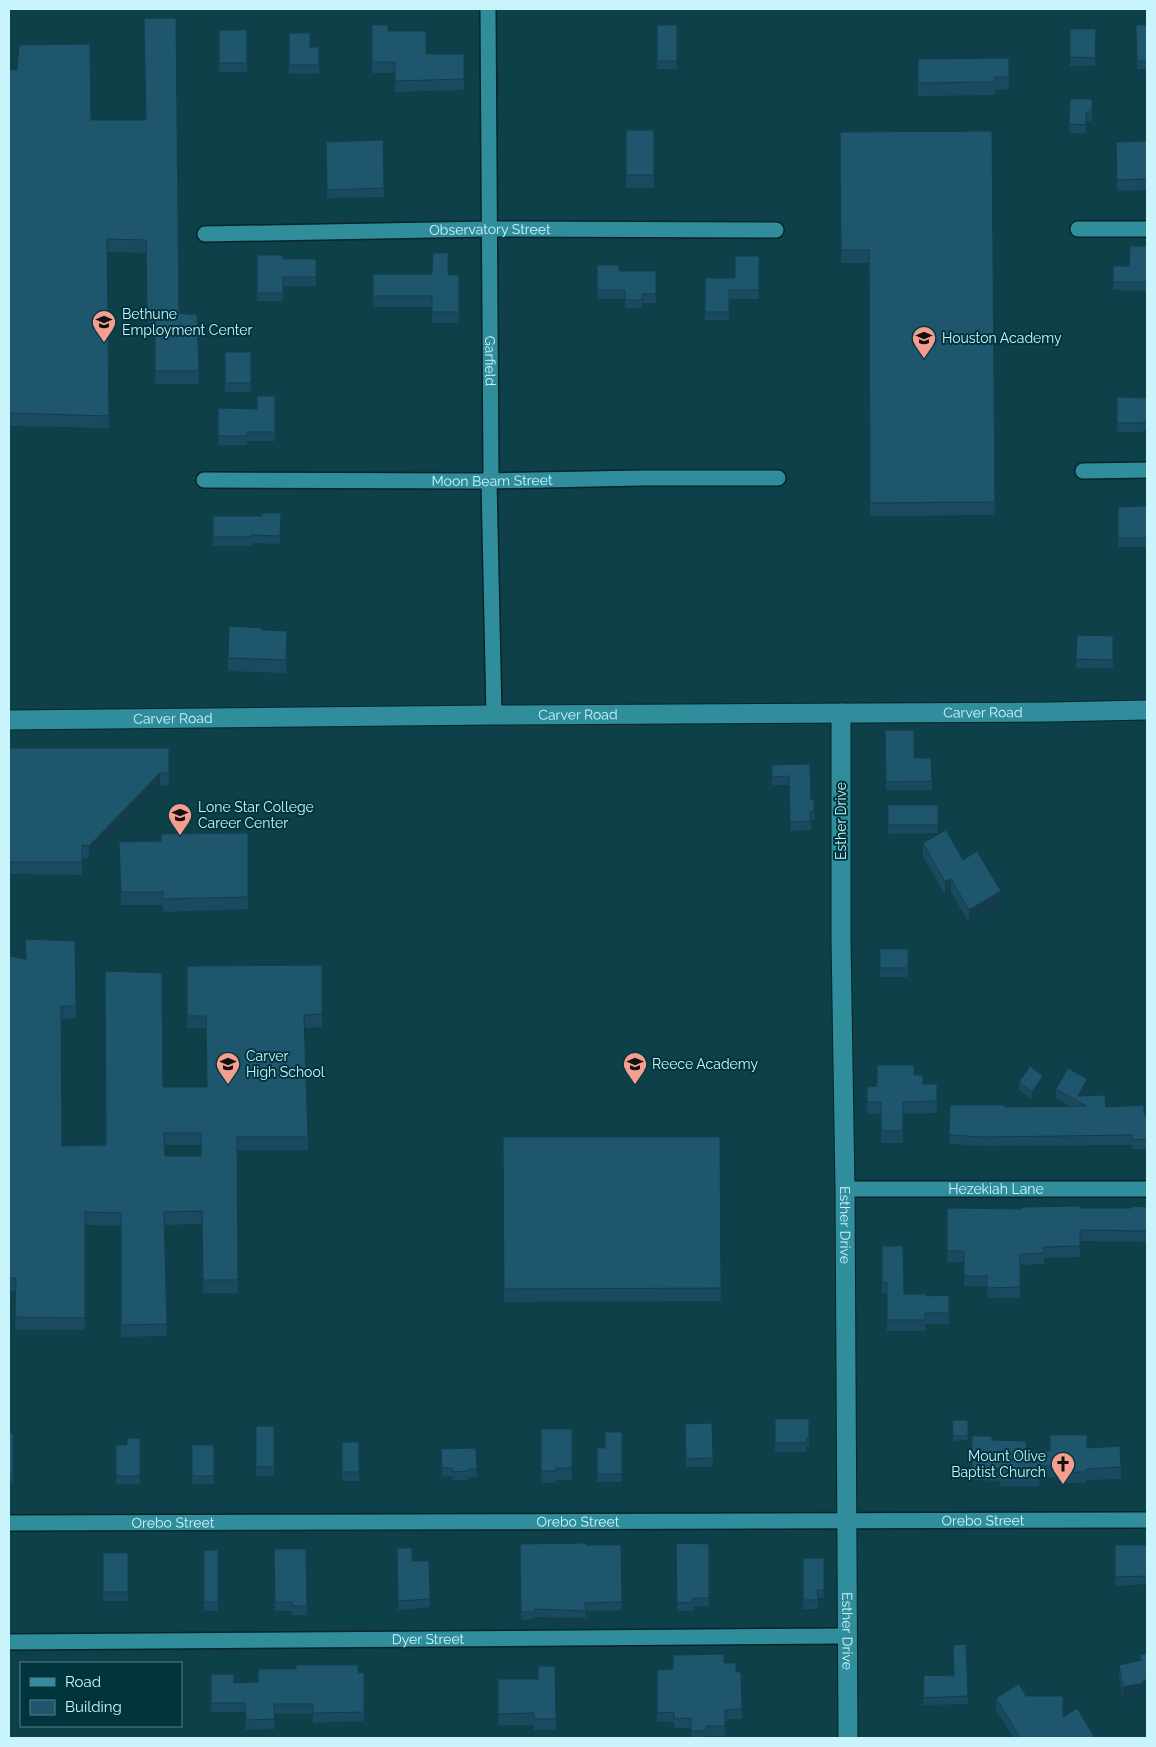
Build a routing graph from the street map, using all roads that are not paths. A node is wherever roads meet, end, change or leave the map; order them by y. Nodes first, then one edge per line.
1 (488, 9) edge
2 (489, 229) junction
3 (1078, 229) dead end
4 (1147, 229) edge
5 (776, 230) dead end
6 (205, 234) dead end
7 (1147, 470) edge
8 (1083, 472) dead end
9 (778, 478) dead end
10 (204, 480) dead end
11 (489, 481) junction
12 (1147, 710) edge
13 (841, 713) junction
14 (494, 715) junction
15 (9, 720) edge
16 (845, 1189) junction
17 (1147, 1189) edge
18 (1147, 1520) edge
19 (846, 1522) junction
20 (9, 1523) edge
21 (847, 1636) junction
22 (9, 1642) edge
23 (848, 1738) edge

1 - 2 street, Garfield
2 - 5 street, Observatory Street
2 - 6 street, Observatory Street
2 - 11 street, Garfield
3 - 4 street
7 - 8 street
9 - 11 street, Moon Beam Street
10 - 11 street, Moon Beam Street
11 - 14 street, Garfield
12 - 13 street, Carver Road
13 - 14 street, Carver Road
13 - 16 street, Esther Drive
14 - 15 street, Carver Road
16 - 17 street, Hezekiah Lane
16 - 19 street, Esther Drive
18 - 19 street, Orebo Street
19 - 20 street, Orebo Street
19 - 21 street, Esther Drive
21 - 22 street, Dyer Street
21 - 23 street, Esther Drive

